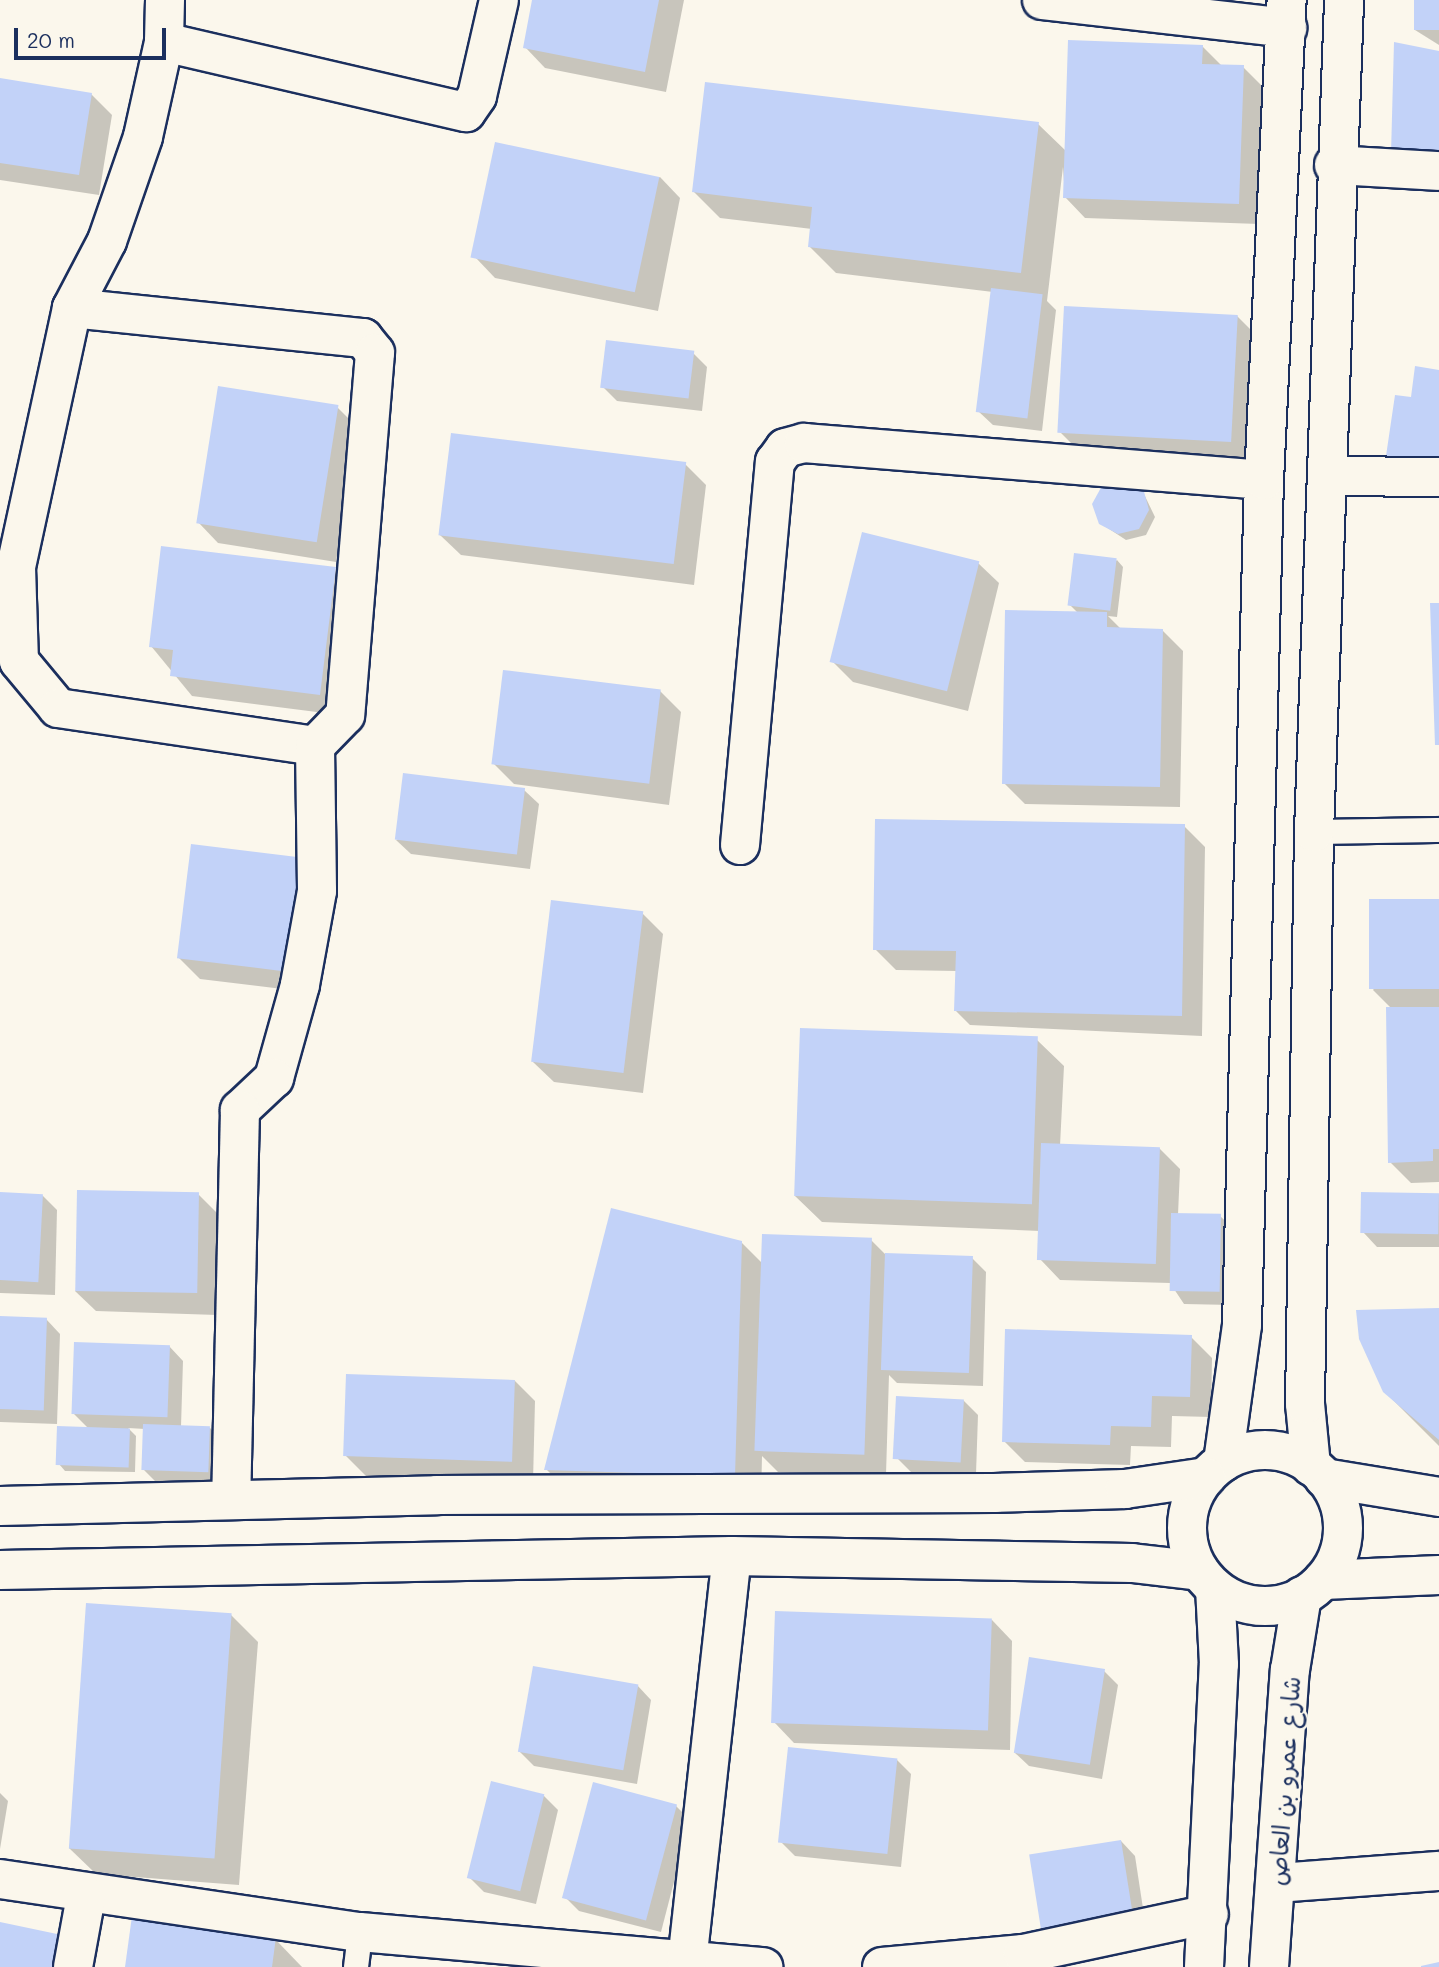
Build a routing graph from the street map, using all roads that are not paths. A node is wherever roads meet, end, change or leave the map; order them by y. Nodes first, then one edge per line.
1 (164, 0) edge
2 (499, 0) edge
3 (1042, 0) edge
4 (1344, 0) edge
5 (1287, 14) edge
6 (164, 42) junction
7 (1334, 165) junction
8 (1439, 171) edge
9 (72, 308) junction
10 (1327, 476) junction
11 (1439, 477) edge
12 (1264, 480) junction
13 (315, 746) junction
14 (1439, 830) edge
15 (1314, 832) junction
16 (740, 845) dead end
17 (1215, 1469) junction
18 (1317, 1472) junction
19 (1439, 1497) edge
20 (232, 1500) junction
21 (0, 1506) edge
22 (732, 1556) junction
23 (0, 1570) edge
24 (1439, 1575) edge
25 (1208, 1580) junction
26 (1313, 1588) junction
27 (1439, 1871) edge
28 (0, 1879) edge
29 (1278, 1883) junction
30 (86, 1896) junction
31 (1209, 1914) junction
32 (358, 1949) edge
33 (687, 1962) junction
34 (73, 1967) edge
35 (763, 1967) edge
36 (882, 1967) edge
37 (1204, 1967) edge
38 (1269, 1967) edge

1 - 6 street
2 - 6 street
3 - 5 street
4 - 7 street
5 - 12 street
6 - 9 street
7 - 8 street
7 - 10 street
9 - 13 street
9 - 13 street
10 - 11 street
10 - 15 street
12 - 16 street
12 - 17 street
13 - 20 street
14 - 15 lane
15 - 18 street
17 - 18 street
17 - 20 street
17 - 25 street
18 - 19 street
18 - 26 street
20 - 21 street
22 - 23 street
22 - 25 street
22 - 33 street
24 - 26 street
25 - 26 street
25 - 31 street
26 - 29 street, شارع عمرو بن العاص
27 - 29 street
28 - 30 street
29 - 38 street, شارع عمرو بن العاص
30 - 32 street
30 - 34 street
31 - 36 street
31 - 37 street
32 - 33 street
33 - 35 street

